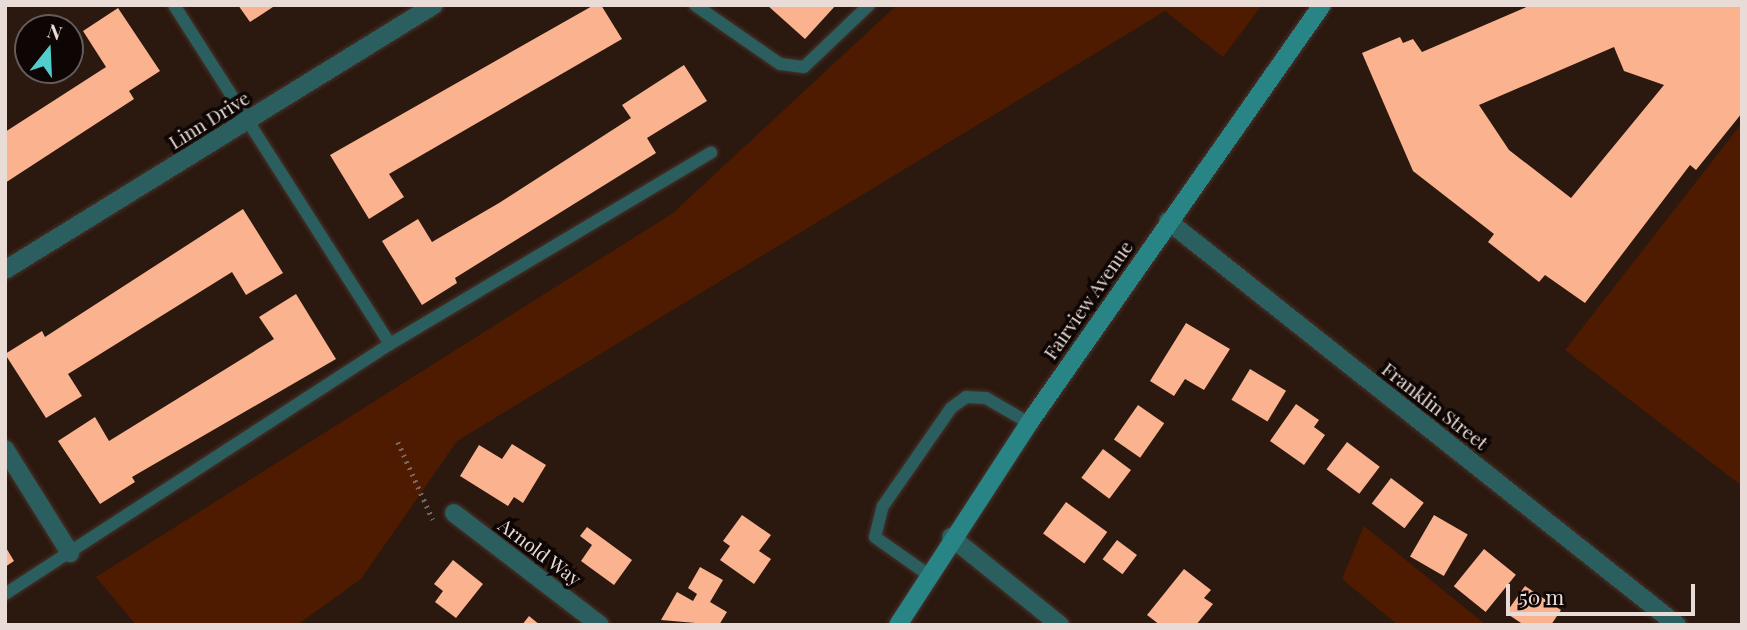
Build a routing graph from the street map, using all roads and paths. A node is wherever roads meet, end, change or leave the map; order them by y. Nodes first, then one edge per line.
1 (174, 5) edge
2 (434, 5) edge
3 (695, 5) edge
4 (869, 5) edge
5 (1322, 5) edge
6 (248, 120) junction
7 (711, 153) dead end
8 (1168, 221) junction
9 (5, 270) edge
10 (390, 344) junction
11 (1029, 422) junction
12 (398, 442) dead end
13 (5, 449) edge
14 (454, 513) dead end
15 (439, 530) dead end
16 (951, 537) junction
17 (70, 553) junction
18 (930, 576) junction
19 (5, 594) edge
20 (600, 625) edge
21 (898, 625) edge
22 (1060, 625) edge
23 (1677, 625) edge

1 - 6 lane
2 - 6 street, Linn Drive
3 - 4 lane
5 - 8 main road, Fairview Avenue
6 - 9 street, Linn Drive
6 - 10 lane
7 - 10 lane
8 - 11 main road, Fairview Avenue
8 - 23 street, Franklin Street
10 - 17 lane
11 - 16 main road, Fairview Avenue
11 - 18 lane
12 - 15 path
13 - 17 street
14 - 20 street, Arnold Way
16 - 18 main road, Fairview Avenue
16 - 22 street
17 - 19 lane
18 - 21 main road, Fairview Avenue

